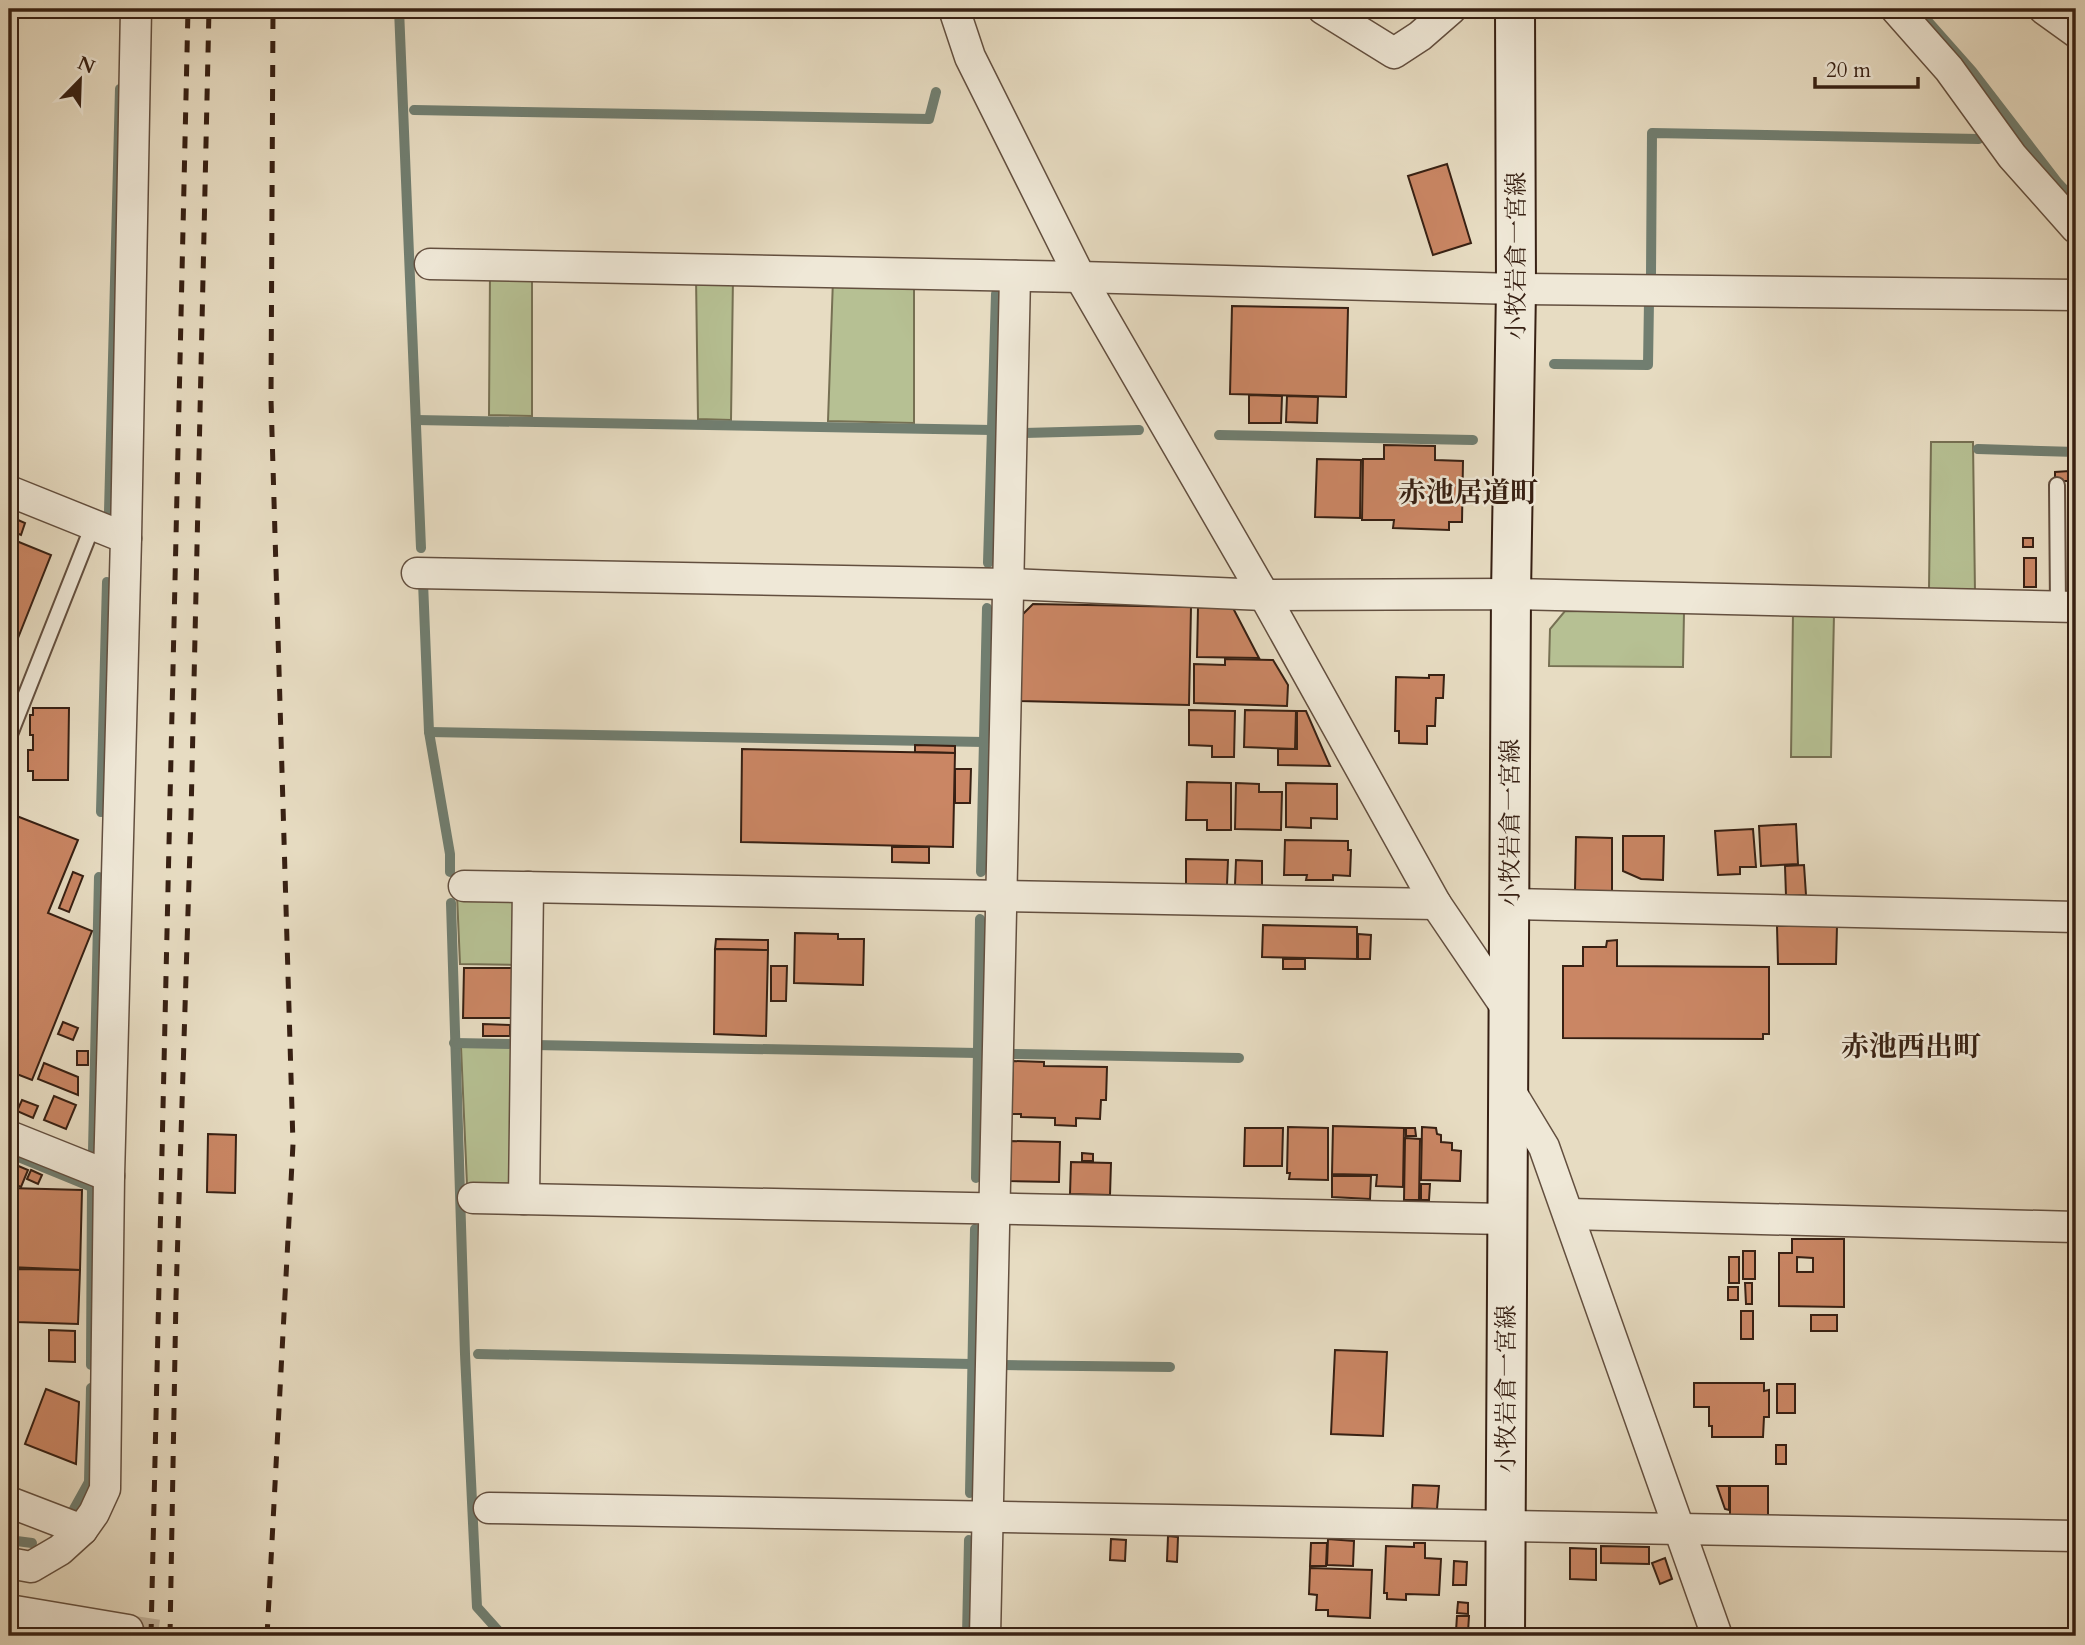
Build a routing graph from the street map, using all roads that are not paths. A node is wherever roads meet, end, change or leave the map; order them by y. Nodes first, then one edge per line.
1 (136, 9) edge
2 (954, 9) edge
3 (1323, 9) edge
4 (1451, 9) edge
5 (1515, 9) edge
6 (1896, 9) edge
7 (2045, 9) edge
8 (2076, 32) edge
9 (2076, 228) edge
10 (430, 264) dead end
11 (1015, 276) junction
12 (1080, 277) junction
13 (1516, 289) junction
14 (2076, 295) edge
15 (2057, 485) dead end
16 (9, 491) edge
17 (93, 525) junction
18 (127, 538) junction
19 (417, 573) dead end
20 (1008, 584) junction
21 (1511, 594) junction
22 (1264, 595) junction
23 (2067, 607) edge
24 (9, 737) edge
25 (464, 886) dead end
26 (528, 887) junction
27 (1001, 896) junction
28 (1436, 904) junction
29 (1510, 904) junction
30 (2076, 917) edge
31 (1508, 1010) junction
32 (1507, 1086) junction
33 (9, 1136) edge
34 (109, 1176) junction
35 (472, 1198) dead end
36 (524, 1199) junction
37 (994, 1209) junction
38 (1569, 1214) junction
39 (1506, 1219) junction
40 (2076, 1227) edge
41 (9, 1502) edge
42 (489, 1508) dead end
43 (987, 1518) junction
44 (1507, 1527) junction
45 (82, 1530) junction
46 (1680, 1530) junction
47 (2076, 1536) edge
48 (9, 1563) edge
49 (9, 1611) edge
50 (128, 1630) dead end
51 (985, 1636) edge
52 (1505, 1636) edge
53 (1717, 1636) edge

1 - 18 street
2 - 12 street
3 - 4 street
5 - 13 main road, 小牧岩倉一宮線
6 - 9 street
7 - 8 street
10 - 11 street
11 - 12 street
11 - 20 street
12 - 13 street
12 - 22 street
13 - 14 street
13 - 21 main road, 小牧岩倉一宮線
15 - 23 lane
16 - 17 street
17 - 18 street
17 - 24 lane
18 - 34 street
19 - 20 street
20 - 22 street
20 - 27 street
21 - 22 street
21 - 23 street
21 - 29 main road, 小牧岩倉一宮線
22 - 28 street
25 - 26 street
26 - 27 street
26 - 36 street
27 - 28 street
27 - 37 street
28 - 31 street
29 - 30 street
29 - 31 main road, 小牧岩倉一宮線
31 - 32 main road, 小牧岩倉一宮線
32 - 38 street
32 - 39 main road, 小牧岩倉一宮線
33 - 34 street
34 - 45 street
35 - 36 street
36 - 37 street
37 - 39 street
37 - 43 street
38 - 40 street
38 - 46 street
39 - 44 main road, 小牧岩倉一宮線
41 - 45 street
42 - 43 street
43 - 44 street
43 - 51 street
44 - 46 street
44 - 52 main road, 小牧岩倉一宮線
45 - 48 street
46 - 47 street
46 - 53 street
49 - 50 street

